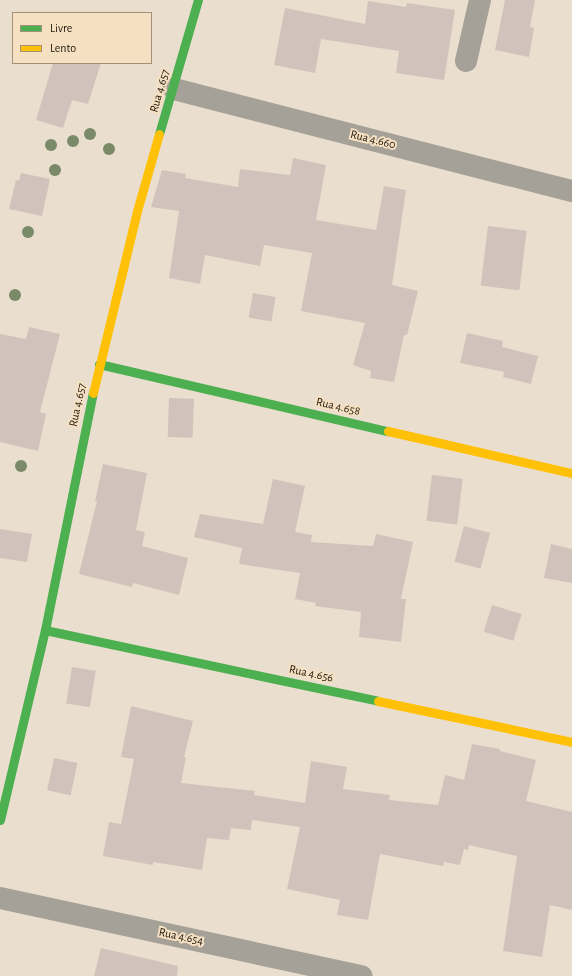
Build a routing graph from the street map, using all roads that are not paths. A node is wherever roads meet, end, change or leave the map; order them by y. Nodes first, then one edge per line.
1 (198, 0) edge
2 (480, 0) edge
3 (466, 61) dead end
4 (174, 89) junction
5 (572, 191) edge
6 (99, 364) junction
7 (572, 474) edge
8 (45, 630) junction
9 (572, 742) edge
10 (0, 820) edge
11 (0, 898) edge
12 (362, 976) edge

1 - 4 street, Rua 4.657
2 - 3 street
4 - 5 street, Rua 4.660
4 - 6 street, Rua 4.657
6 - 7 street, Rua 4.658
6 - 8 street, Rua 4.657
8 - 9 street, Rua 4.656
8 - 10 street, Rua 4.657
11 - 12 street, Rua 4.654

